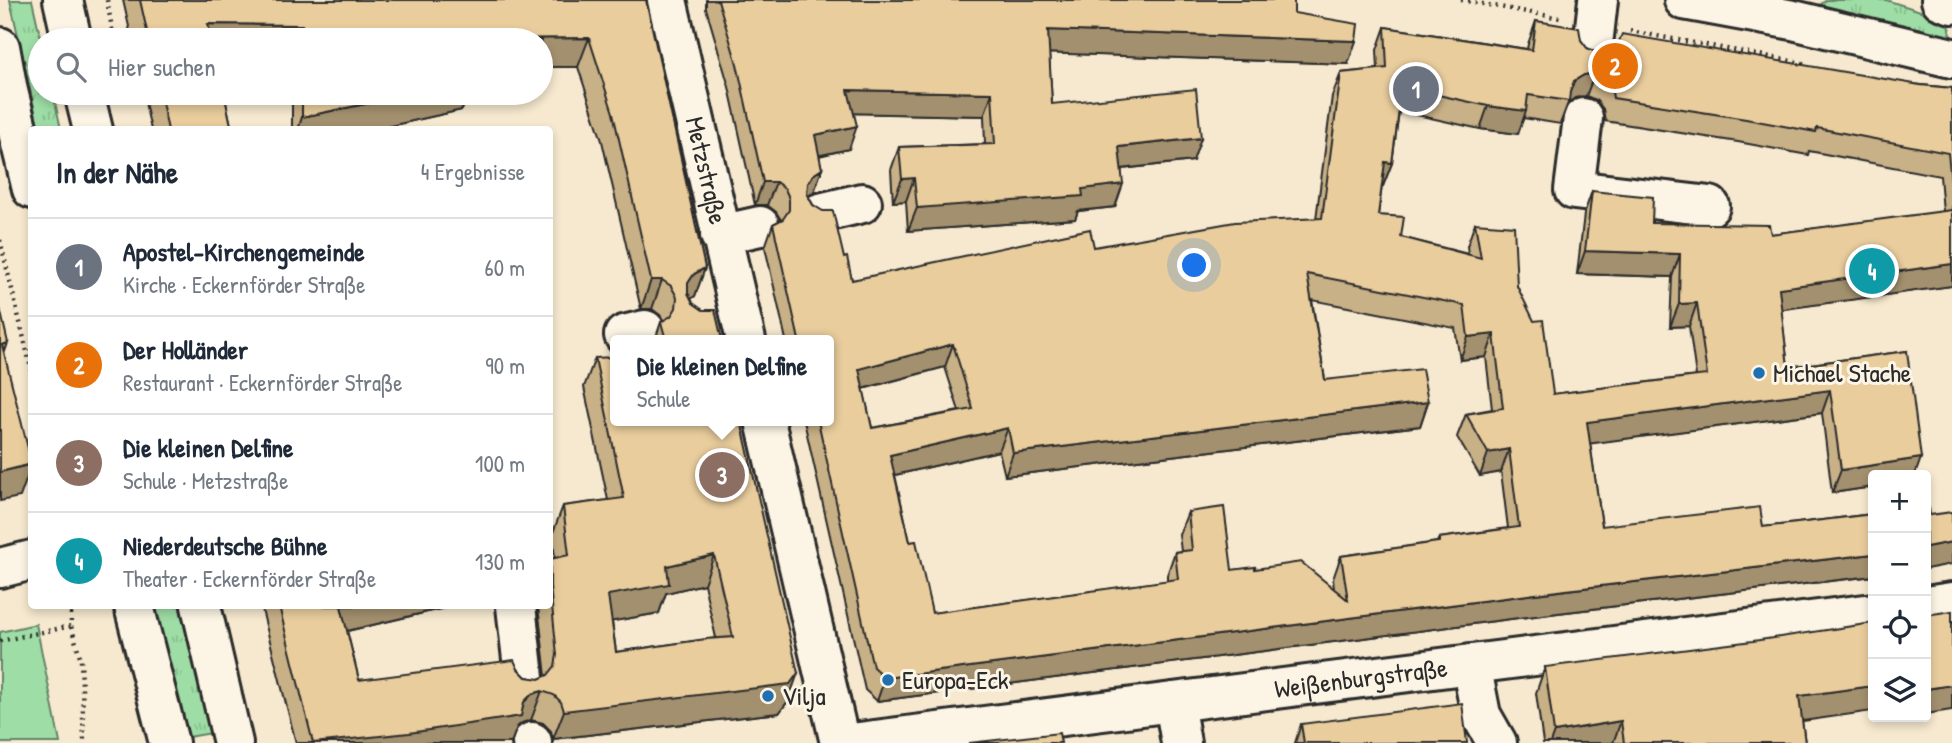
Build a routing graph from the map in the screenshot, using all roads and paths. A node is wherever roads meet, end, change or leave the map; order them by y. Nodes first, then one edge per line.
1 (63, 0) edge
2 (107, 0) edge
3 (667, 0) edge
4 (1461, 0) edge
5 (1684, 0) edge
6 (1941, 0) edge
7 (1952, 4) edge
8 (1759, 6) edge
9 (1595, 26) edge
10 (69, 28) edge
11 (112, 28) edge
12 (0, 47) edge
13 (1952, 58) edge
14 (1816, 66) edge
15 (87, 105) edge
16 (1583, 118) dead end
17 (92, 126) edge
18 (28, 173) edge
19 (862, 203) dead end
20 (1710, 206) dead end
21 (820, 213) edge
22 (760, 226) dead end
23 (720, 235) junction
24 (0, 240) edge
25 (731, 322) edge
26 (28, 356) edge
27 (766, 426) edge
28 (28, 562) edge
29 (0, 568) edge
30 (1952, 602) edge
31 (1931, 605) edge
32 (71, 609) edge
33 (135, 609) edge
34 (202, 609) edge
35 (516, 609) edge
36 (1868, 614) edge
37 (71, 626) junction
38 (0, 641) edge
39 (1471, 664) junction
40 (525, 686) edge
41 (1174, 702) junction
42 (1095, 728) edge
43 (84, 743) edge
44 (169, 743) edge
45 (233, 743) edge
46 (840, 743) edge
47 (851, 743) edge
48 (1181, 743) edge
49 (1497, 743) edge

1 - 10 street
2 - 11 path
3 - 23 street, Metzstraße
4 - 9 path
5 - 8 street
6 - 7 street
8 - 13 street
9 - 14 path
12 - 18 street
15 - 17 street
16 - 20 street
19 - 21 street
22 - 23 street
23 - 25 street, Metzstraße
24 - 26 path
27 - 46 street
28 - 29 street
30 - 31 street
32 - 37 path
33 - 44 street
34 - 45 street
35 - 40 street
36 - 39 street, Weißenburgstraße
37 - 38 path
37 - 43 path
39 - 41 street, Weißenburgstraße
39 - 49 street
41 - 42 street, Weißenburgstraße
41 - 48 street
42 - 47 street, Weißenburgstraße

